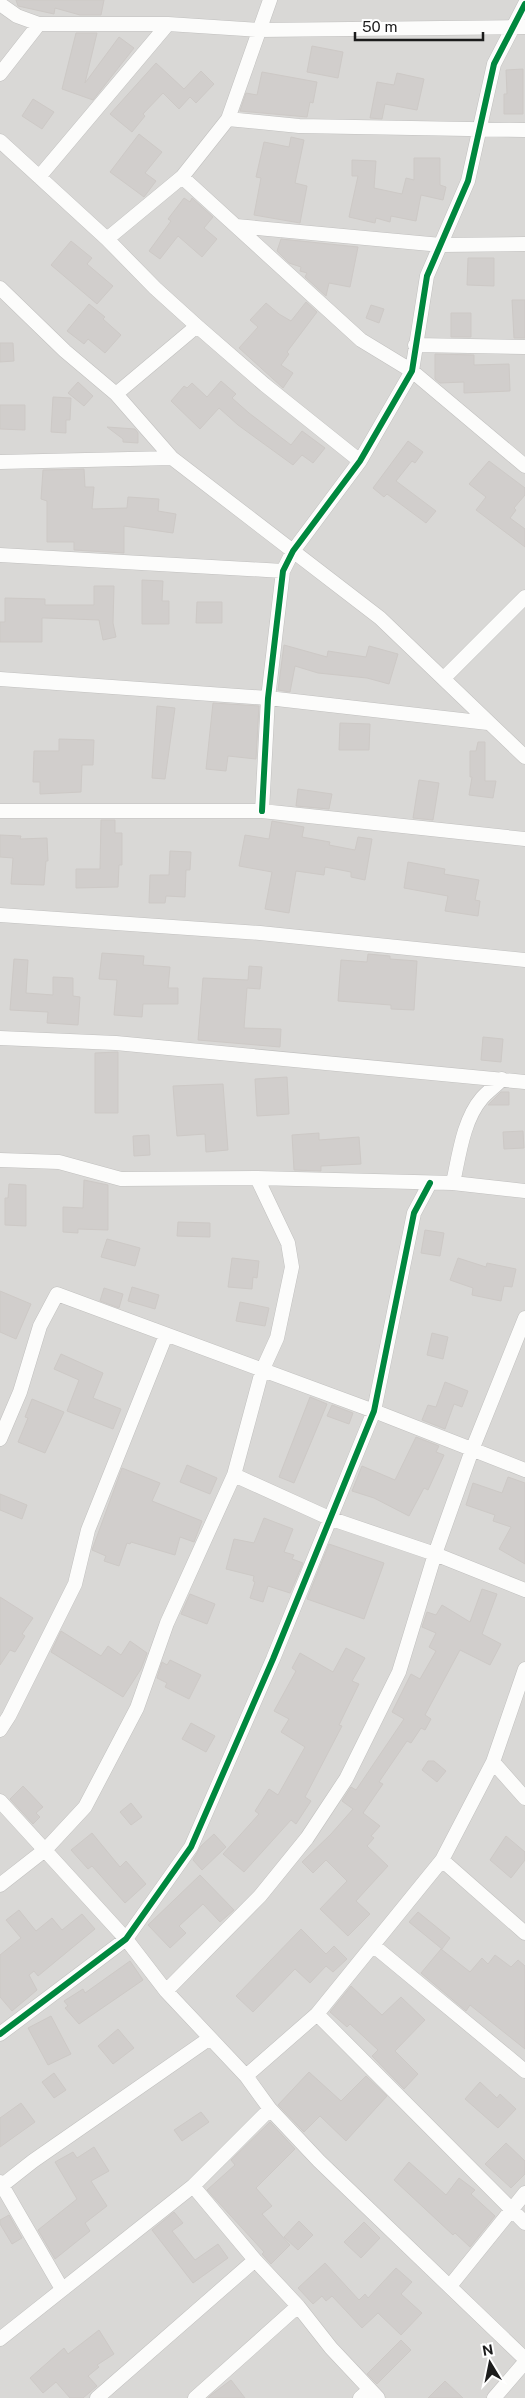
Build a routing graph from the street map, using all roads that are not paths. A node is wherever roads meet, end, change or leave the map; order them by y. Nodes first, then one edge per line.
1 (270, 0) edge
2 (0, 4) edge
3 (525, 4) edge
4 (39, 24) junction
5 (168, 24) junction
6 (518, 27) edge
7 (258, 30) junction
8 (0, 74) edge
9 (228, 119) junction
10 (479, 130) junction
11 (525, 130) edge
12 (0, 141) edge
13 (39, 177) junction
14 (182, 177) junction
15 (236, 226) junction
16 (107, 239) junction
17 (525, 244) edge
18 (441, 245) junction
19 (2, 291) edge
20 (197, 326) junction
21 (415, 346) junction
22 (525, 347) edge
23 (412, 371) junction
24 (116, 394) junction
25 (172, 458) junction
26 (360, 461) junction
27 (0, 462) edge
28 (524, 464) edge
29 (293, 551) junction
30 (0, 555) edge
31 (283, 571) junction
32 (525, 597) edge
33 (445, 678) junction
34 (0, 679) edge
35 (268, 698) junction
36 (488, 723) junction
37 (525, 757) edge
38 (262, 810) junction
39 (0, 811) edge
40 (525, 839) edge
41 (0, 915) edge
42 (525, 960) edge
43 (0, 1038) edge
44 (502, 1080) junction
45 (525, 1082) edge
46 (0, 1160) edge
47 (257, 1178) junction
48 (430, 1183) junction
49 (453, 1183) junction
50 (525, 1191) edge
51 (525, 1318) edge
52 (166, 1335) junction
53 (262, 1371) junction
54 (374, 1411) junction
55 (0, 1439) edge
56 (472, 1450) junction
57 (525, 1470) edge
58 (234, 1475) junction
59 (329, 1518) junction
60 (434, 1554) junction
61 (525, 1590) edge
62 (525, 1669) edge
63 (0, 1730) edge
64 (493, 1762) junction
65 (525, 1798) edge
66 (0, 1801) edge
67 (46, 1849) junction
68 (442, 1860) junction
69 (0, 1886) edge
70 (525, 1933) edge
71 (126, 1939) junction
72 (374, 1946) junction
73 (166, 1991) junction
74 (316, 2014) junction
75 (0, 2034) edge
76 (210, 2038) junction
77 (525, 2070) edge
78 (246, 2076) junction
79 (270, 2109) junction
80 (1, 2185) edge
81 (193, 2186) junction
82 (525, 2193) edge
83 (512, 2210) junction
84 (525, 2222) edge
85 (255, 2260) junction
86 (450, 2286) junction
87 (62, 2289) junction
88 (298, 2306) junction
89 (0, 2339) edge
90 (525, 2361) edge
91 (369, 2395) edge
92 (97, 2398) edge
93 (195, 2398) edge
94 (494, 2398) edge

1 - 7 street
2 - 4 street
3 - 6 street
4 - 5 street
4 - 8 street
5 - 7 street
5 - 13 street
6 - 7 street
6 - 10 street
7 - 9 street
9 - 10 street
9 - 14 street
10 - 11 street
10 - 18 street
12 - 13 street
13 - 16 street
14 - 15 street
14 - 16 street
15 - 18 street
15 - 23 street
16 - 20 street
17 - 18 street
18 - 21 street
19 - 24 street
20 - 24 street
20 - 26 street
21 - 22 street
21 - 23 street
23 - 26 street
23 - 28 street
24 - 25 street
25 - 27 street
25 - 29 street
26 - 29 street
29 - 31 street
29 - 33 street
30 - 31 street
31 - 35 street
32 - 33 street
33 - 36 street
34 - 35 street
35 - 36 street
35 - 38 street
36 - 37 street
38 - 39 street
38 - 40 street
41 - 42 street
43 - 44 street
44 - 45 street
44 - 49 street
46 - 47 street
47 - 48 street
47 - 53 street
48 - 49 street
48 - 54 street
49 - 50 street
51 - 56 street
52 - 53 street
52 - 55 street
52 - 63 street
53 - 54 street
53 - 58 street
54 - 56 street
54 - 59 street
56 - 57 street
56 - 60 street
58 - 59 street
58 - 67 street
59 - 60 street
59 - 71 street
60 - 61 street
60 - 73 street
62 - 64 street
64 - 65 street
64 - 68 street
66 - 67 street
67 - 69 street
67 - 71 street
68 - 70 street
68 - 72 street
71 - 73 street
71 - 75 street
72 - 74 street
72 - 77 street
73 - 76 street
74 - 78 street
74 - 83 street
76 - 78 street
76 - 80 street
78 - 79 street
79 - 81 street
79 - 86 street
80 - 87 street
81 - 85 street
81 - 87 street
82 - 83 street
83 - 84 street
83 - 86 street
85 - 88 street
85 - 92 street
86 - 90 street
87 - 89 street
88 - 91 street
88 - 93 street
90 - 94 street

